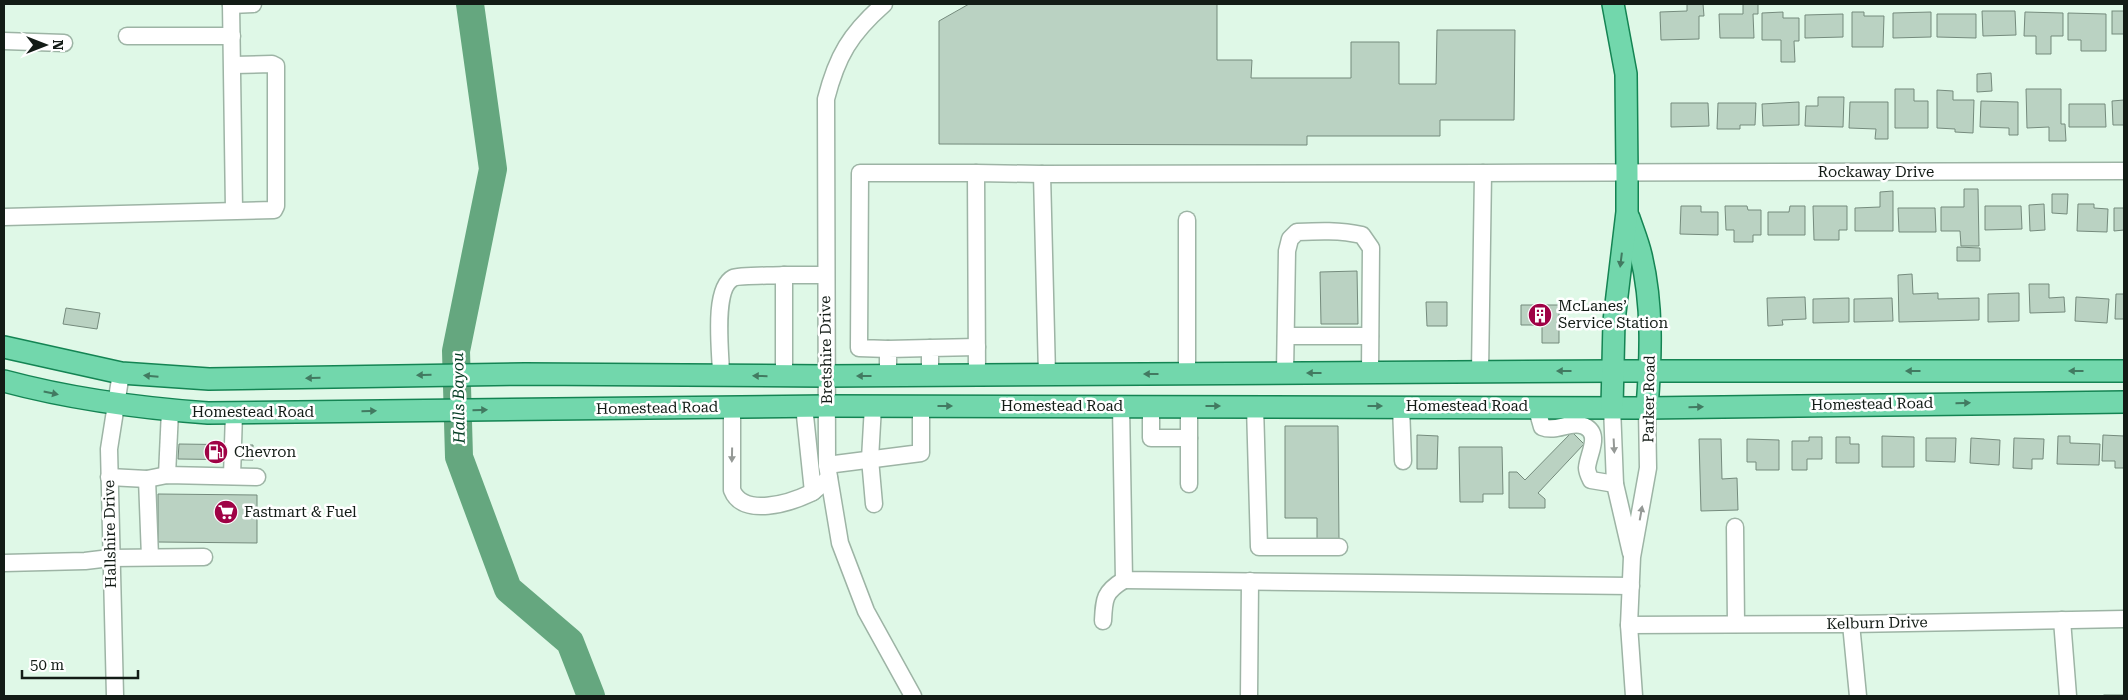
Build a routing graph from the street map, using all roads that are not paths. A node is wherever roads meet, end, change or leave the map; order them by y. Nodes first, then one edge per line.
1 (231, 4) edge
2 (253, 4) edge
3 (884, 4) edge
4 (1613, 4) edge
5 (127, 36) dead end
6 (232, 36) junction
7 (4, 41) edge
8 (64, 43) dead end
9 (233, 65) junction
10 (2124, 171) edge
11 (976, 173) junction
12 (1483, 173) junction
13 (1627, 173) junction
14 (1042, 174) junction
15 (234, 210) junction
16 (1627, 212) junction
17 (4, 217) edge
18 (1187, 220) dead end
19 (784, 275) junction
20 (825, 275) junction
21 (1286, 336) junction
22 (1370, 336) junction
23 (977, 347) junction
24 (4, 348) edge
25 (930, 348) junction
26 (888, 349) junction
27 (1613, 371) junction
28 (1650, 371) junction
29 (1889, 371) junction
30 (2124, 371) edge
31 (1370, 372) junction
32 (1480, 372) junction
33 (121, 373) junction
34 (1285, 373) junction
35 (575, 374) junction
36 (1187, 374) junction
37 (1050, 375) junction
38 (721, 376) junction
39 (784, 376) junction
40 (826, 376) junction
41 (888, 376) junction
42 (930, 376) junction
43 (977, 376) junction
44 (340, 377) junction
45 (4, 381) edge
46 (2124, 402) edge
47 (1889, 404) junction
48 (117, 405) junction
49 (804, 406) junction
50 (826, 406) junction
51 (873, 406) junction
52 (921, 406) junction
53 (1054, 406) junction
54 (1121, 406) junction
55 (1151, 406) junction
56 (1189, 406) junction
57 (1255, 406) junction
58 (1401, 406) junction
59 (1536, 406) junction
60 (732, 407) junction
61 (1612, 407) junction
62 (574, 408) junction
63 (1647, 408) junction
64 (170, 411) junction
65 (343, 412) junction
66 (234, 413) junction
67 (1189, 438) junction
68 (870, 459) junction
69 (1403, 461) dead end
70 (828, 472) junction
71 (167, 475) junction
72 (232, 476) junction
73 (109, 477) junction
74 (257, 477) dead end
75 (147, 479) junction
76 (1189, 484) dead end
77 (1615, 484) junction
78 (813, 492) junction
79 (874, 504) dead end
80 (1735, 527) dead end
81 (1339, 547) dead end
82 (150, 557) junction
83 (204, 557) dead end
84 (1632, 557) junction
85 (110, 558) junction
86 (4, 562) edge
87 (1124, 580) junction
88 (1250, 581) junction
89 (1631, 586) junction
90 (2124, 619) edge
91 (2062, 620) junction
92 (1103, 621) dead end
93 (1736, 624) junction
94 (1851, 624) junction
95 (1629, 625) junction
96 (115, 696) edge
97 (913, 696) edge
98 (1249, 696) edge
99 (1634, 696) edge
100 (1858, 696) edge
101 (2068, 696) edge

1 - 2 street
1 - 6 street
3 - 20 street, Bretshire Drive
4 - 13 main road, Parker Road
5 - 6 street
6 - 9 street
7 - 8 street
9 - 15 street
9 - 15 street
10 - 13 street, Rockaway Drive
11 - 14 street, Rockaway Drive
11 - 23 street
11 - 26 street, Rockaway Drive
12 - 13 street, Rockaway Drive
12 - 14 street, Rockaway Drive
12 - 32 street
13 - 16 main road, Parker Road
14 - 37 street
15 - 17 street
16 -> 27 main road, Parker Road
16 - 28 main road, Parker Road
18 - 36 street
19 - 20 street
19 - 38 street
19 - 39 street
20 - 40 street, Bretshire Drive
21 - 22 street
21 - 22 street
21 - 34 street
22 - 31 street
23 - 25 street
23 - 43 street
24 - 33 main road, Homestead Road
25 - 26 street
25 - 42 street
26 - 41 street
27 - 28 main road, Homestead Road
27 -> 32 main road, Homestead Road
27 - 61 main road, Parker Road
28 - 29 main road, Homestead Road
28 - 63 main road, Parker Road
30 -> 29 main road, Homestead Road
29 - 47 main road
31 - 32 main road, Homestead Road
31 -> 34 main road, Homestead Road
44 -> 33 main road, Homestead Road
33 - 48 street, Hallshire Drive
34 - 36 main road, Homestead Road
35 - 38 main road, Homestead Road
35 -> 44 main road, Homestead Road
35 - 62 main road
36 -> 37 main road, Homestead Road
37 - 43 main road, Homestead Road
37 - 53 main road
39 -> 38 main road, Homestead Road
39 - 40 main road, Homestead Road
41 -> 40 main road, Homestead Road
40 - 50 street, Bretshire Drive
41 - 42 main road, Homestead Road
42 - 43 main road, Homestead Road
44 - 65 main road
45 -> 48 main road, Homestead Road
47 -> 46 main road, Homestead Road
63 -> 47 main road, Homestead Road
48 - 64 main road, Homestead Road
48 - 73 street, Hallshire Drive
49 - 50 main road, Homestead Road
49 - 60 main road, Homestead Road
49 - 78 street
50 - 51 main road, Homestead Road
50 - 70 street, Bretshire Drive
51 - 52 main road, Homestead Road
51 - 68 street
52 -> 53 main road, Homestead Road
52 - 68 street
53 - 54 main road, Homestead Road
54 - 55 main road, Homestead Road
54 - 87 street
55 - 56 main road, Homestead Road
55 - 67 street
56 -> 57 main road, Homestead Road
56 - 67 street
57 -> 58 main road, Homestead Road
57 - 81 street
58 - 59 main road, Homestead Road
58 - 69 street
59 - 61 main road, Homestead Road
59 - 77 street
60 - 62 main road, Homestead Road
60 -> 78 street
61 - 63 main road, Homestead Road
61 -> 77 street, Parker Road
65 -> 62 main road, Homestead Road
84 -> 63 street, Parker Road
64 - 66 main road, Homestead Road
64 - 71 street
65 - 66 main road, Homestead Road
66 - 72 street
67 - 76 street
68 - 70 street
68 - 79 street
70 - 78 street
70 - 97 street, Bretshire Drive
71 - 72 street
71 - 75 street
72 - 74 street
73 - 75 street
73 - 85 street, Hallshire Drive
75 - 82 street
77 - 84 street, Parker Road
80 - 93 street
82 - 83 street
82 - 85 street
84 - 89 street, Parker Road
85 - 86 street
85 - 96 street, Hallshire Drive
87 - 88 street
87 - 92 street
88 - 89 street
88 - 98 street
89 - 95 street, Parker Road
90 - 91 street, Kelburn Drive
91 - 94 street, Kelburn Drive
91 - 101 street
93 - 94 street, Kelburn Drive
93 - 95 street, Kelburn Drive
94 - 100 street
95 - 99 street, Parker Road

